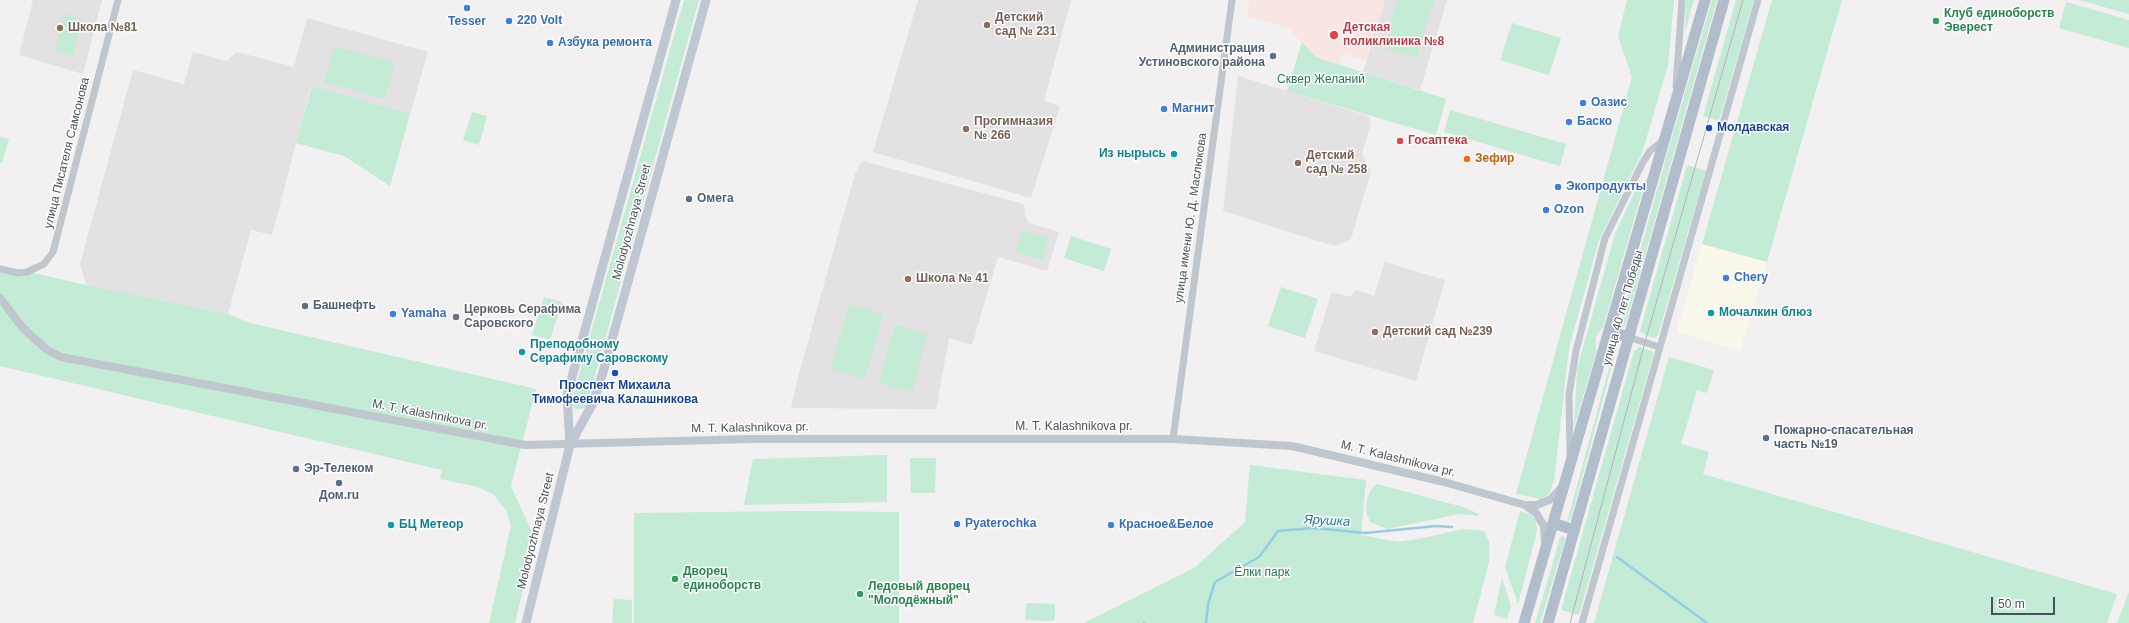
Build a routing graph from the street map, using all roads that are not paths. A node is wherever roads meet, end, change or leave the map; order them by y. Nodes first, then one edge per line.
1 (118, 0) edge
2 (676, 0) edge
3 (706, 0) edge
4 (1232, 0) edge
5 (1682, 0) edge
6 (1705, 0) edge
7 (1724, 0) edge
8 (1758, 0) edge
9 (1675, 102) junction
10 (1664, 140) junction
11 (0, 269) edge
12 (0, 298) edge
13 (1608, 331) junction
14 (1628, 337) junction
15 (1659, 347) junction
16 (1172, 439) junction
17 (570, 445) junction
18 (1570, 465) junction
19 (1564, 485) junction
20 (1525, 506) junction
21 (1553, 523) junction
22 (1574, 530) junction
23 (1546, 546) junction
24 (526, 623) edge
25 (1524, 623) edge
26 (1548, 623) edge
27 (1582, 623) edge

1 - 11 street, улица Писателя Самсонова
2 - 17 main road, Molodyozhnaya Street
3 - 17 main road, Molodyozhnaya Street
4 - 16 street, улица имени Ю. Д. Маслюкова
5 - 9 street, улица 40 лет Победы
6 - 9 main road, улица 40 лет Победы
7 - 14 main road, улица 40 лет Победы
8 - 15 street
9 - 10 main road, улица 40 лет Победы
10 - 13 main road, улица 40 лет Победы
10 - 18 street, улица 40 лет Победы
12 - 17 street, M. T. Kalashnikova pr.
13 - 14 main road
13 - 18 main road, улица 40 лет Победы
14 - 15 street
14 - 22 main road, улица 40 лет Победы
15 - 27 street
16 - 17 street, M. T. Kalashnikova pr.
16 - 20 street, M. T. Kalashnikova pr.
17 - 24 main road, Molodyozhnaya Street
18 - 19 main road, улица 40 лет Победы
19 - 20 street
19 - 21 main road, улица 40 лет Победы
20 - 23 street
21 - 22 main road
21 - 23 main road, улица 40 лет Победы
22 - 26 main road, улица 40 лет Победы
23 - 25 main road, улица 40 лет Победы

